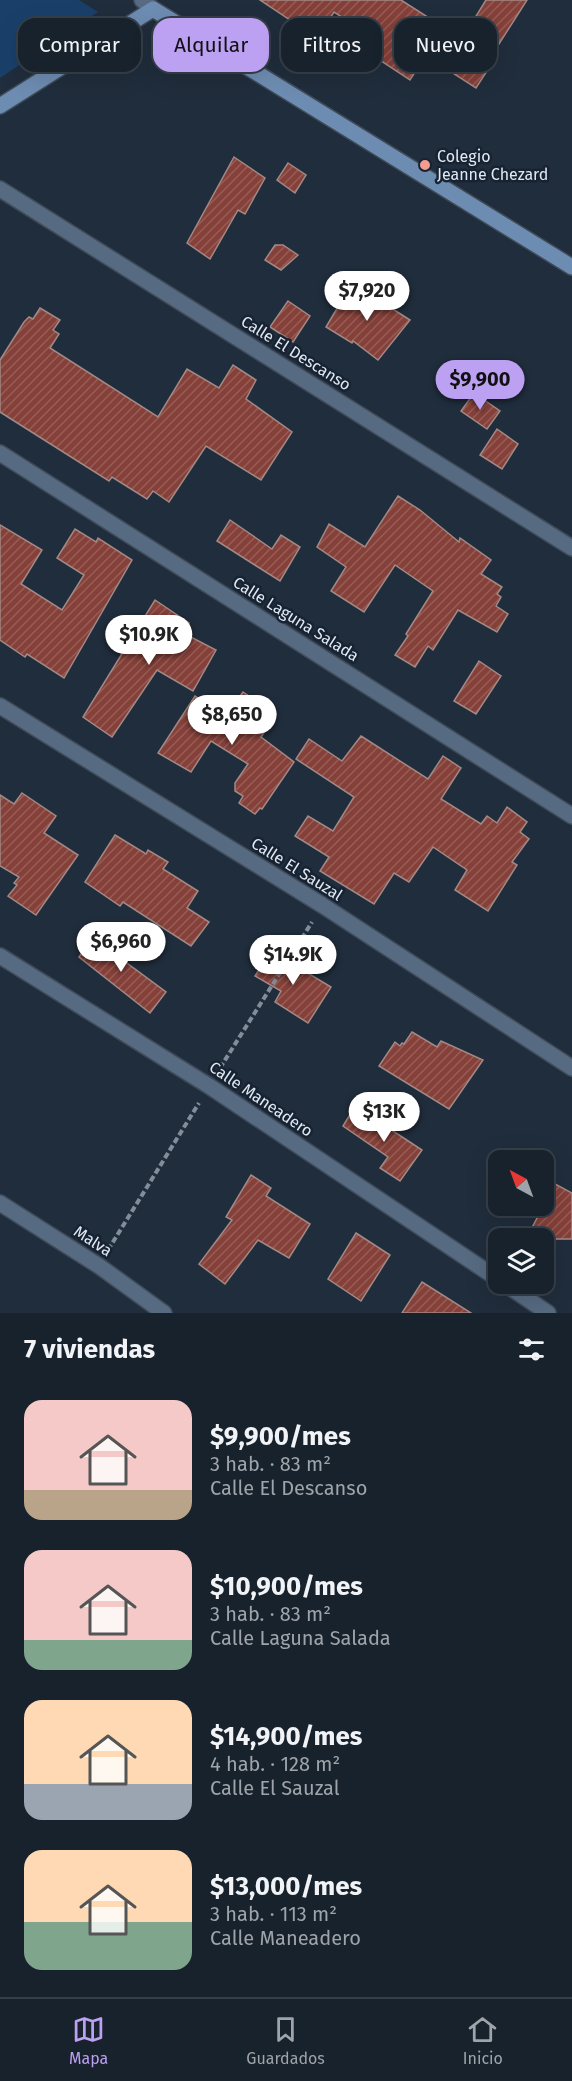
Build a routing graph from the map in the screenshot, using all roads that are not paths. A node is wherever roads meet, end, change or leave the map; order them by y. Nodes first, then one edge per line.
1 (147, 4) edge
2 (0, 106) edge
3 (0, 189) edge
4 (572, 267) edge
5 (0, 453) edge
6 (572, 548) edge
7 (0, 706) edge
8 (572, 816) edge
9 (0, 956) edge
10 (572, 1068) edge
11 (0, 1203) edge
12 (488, 1272) edge
13 (520, 1294) edge
14 (164, 1313) edge
15 (549, 1313) edge

1 - 2 street
1 - 4 street
3 - 6 street, Calle El Descanso
5 - 8 street, Calle Laguna Salada
7 - 10 street, Calle El Sauzal
9 - 12 street, Calle Maneadero
11 - 14 street, Malva
13 - 15 street

